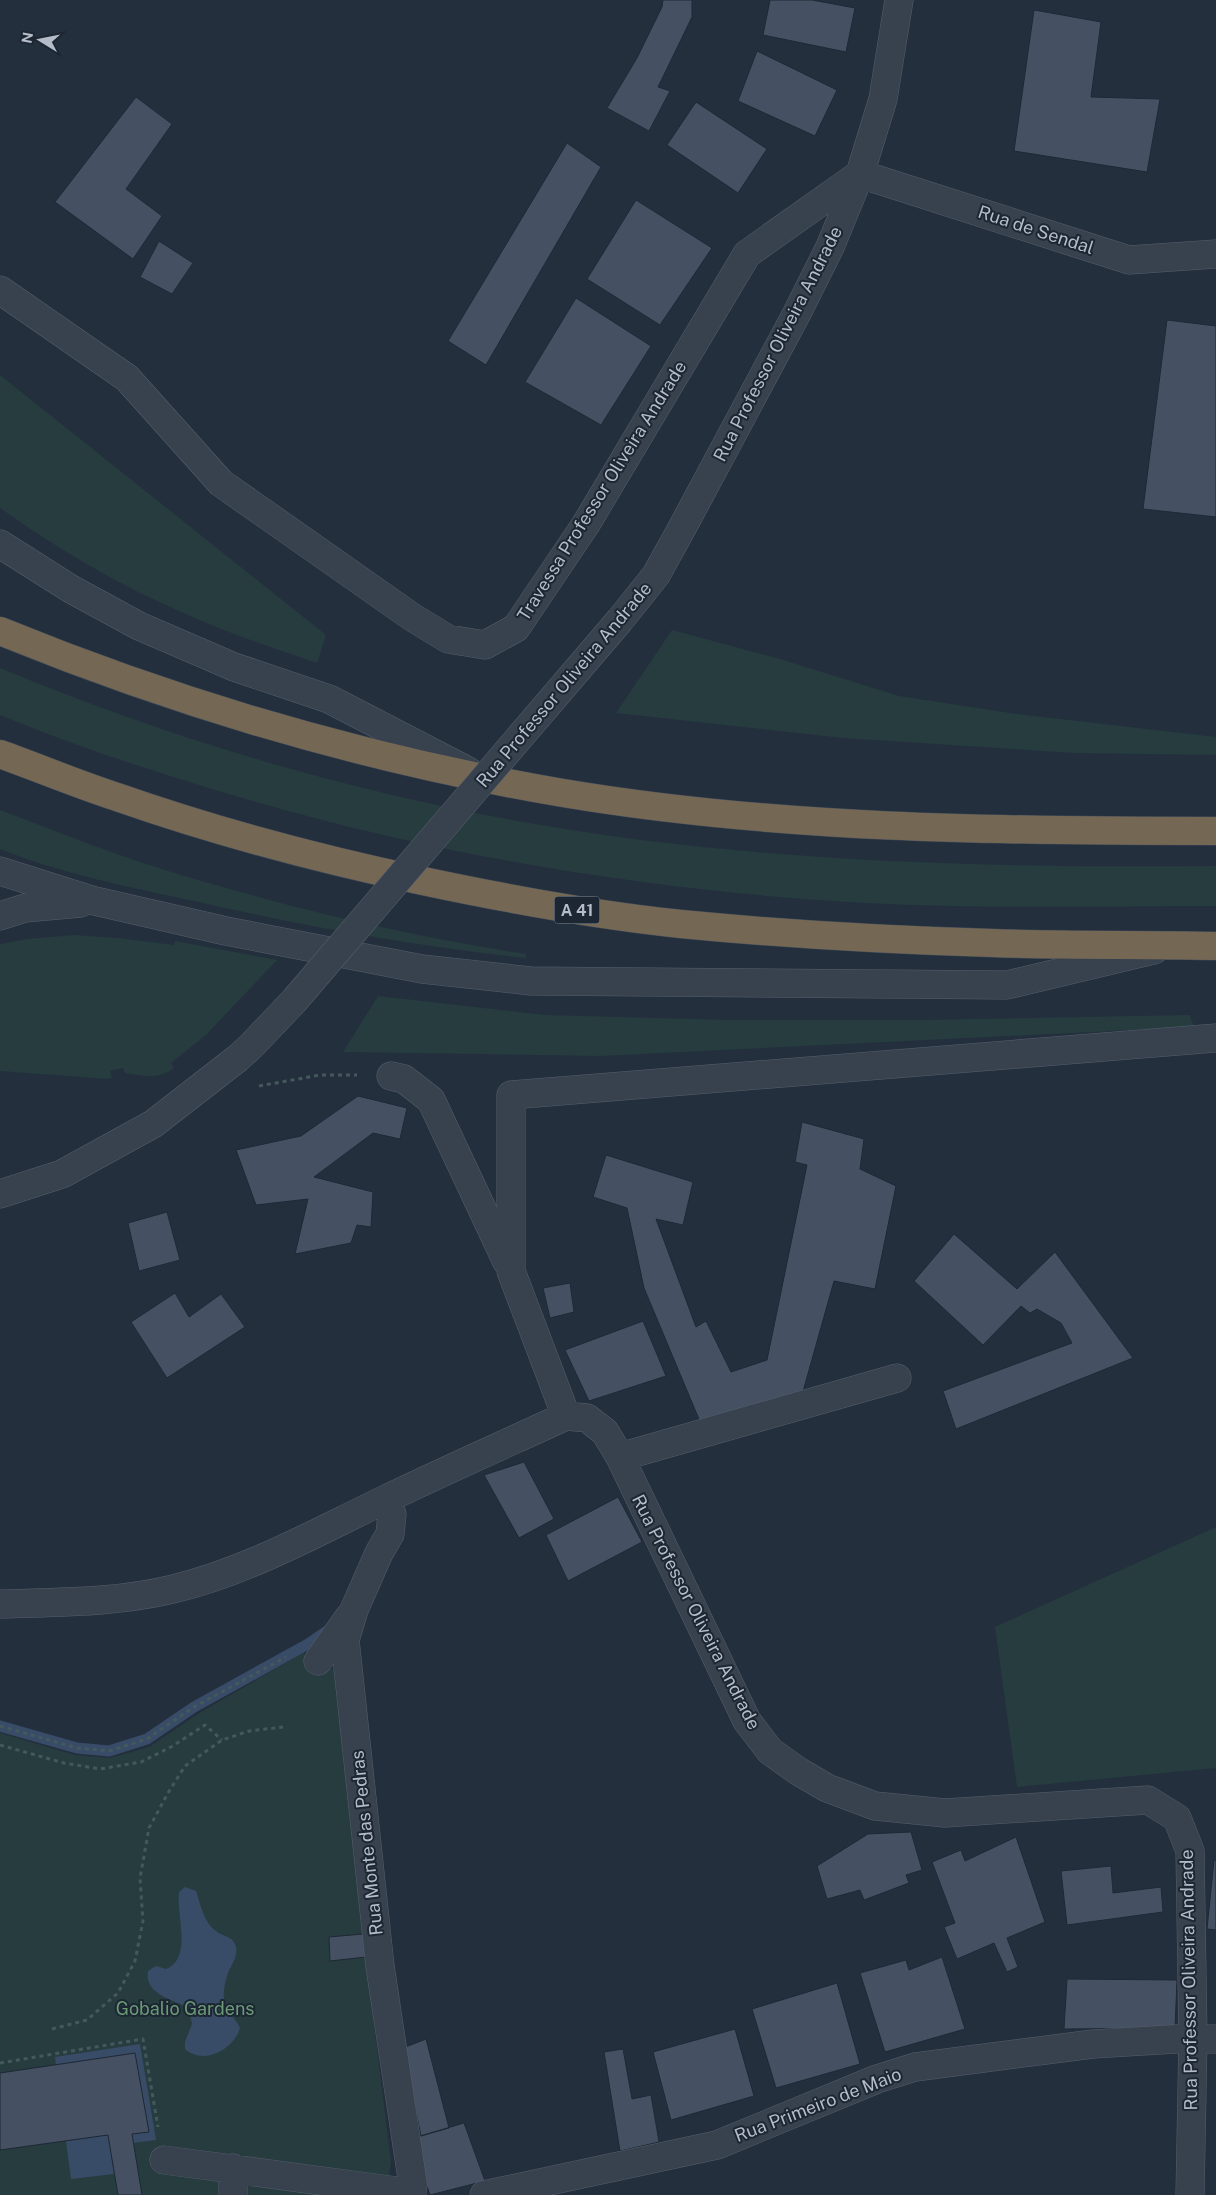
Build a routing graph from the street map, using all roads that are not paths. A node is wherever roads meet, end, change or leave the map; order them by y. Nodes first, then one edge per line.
1 (899, 0) edge
2 (860, 174) junction
3 (1216, 254) edge
4 (0, 290) edge
5 (0, 544) edge
6 (0, 631) edge
7 (0, 754) edge
8 (483, 778) junction
9 (1216, 831) edge
10 (0, 871) edge
11 (95, 901) junction
12 (0, 916) edge
13 (1174, 945) junction
14 (1216, 946) edge
15 (1216, 1038) edge
16 (391, 1076) road end
17 (0, 1194) edge
18 (511, 1271) junction
19 (897, 1378) dead end
20 (566, 1416) junction
21 (620, 1457) junction
22 (384, 1500) junction
23 (0, 1604) edge
24 (354, 1610) junction
25 (318, 1661) dead end
26 (1205, 2038) edge
27 (164, 2160) road end
28 (233, 2168) junction
29 (302, 2186) edge
30 (412, 2194) edge
31 (233, 2195) edge
32 (484, 2195) edge
33 (1190, 2195) edge

1 - 2 street, Rua Professor Oliveira Andrade
2 - 3 street, Rua de Sendal
2 - 4 street, Travessa Professor Oliveira Andrade
2 - 17 street, Rua Professor Oliveira Andrade, bridge
5 - 8 street
6 - 8 highway
7 - 13 highway, A 41
8 - 9 highway
10 - 11 street
11 - 12 street
11 - 13 street
13 - 14 highway, A 41
15 - 18 street
16 - 18 street
18 - 20 street
19 - 21 street
20 - 21 street, Rua Professor Oliveira Andrade
20 - 22 street
21 - 26 street, Rua Professor Oliveira Andrade
22 - 23 street
22 - 24 street, Rua Monte das Pedras
24 - 25 street
24 - 30 street, Rua Monte das Pedras
26 - 32 street, Rua Primeiro de Maio
26 - 33 street, Rua Professor Oliveira Andrade
27 - 28 street
28 - 29 street
28 - 31 street
29 - 30 street

